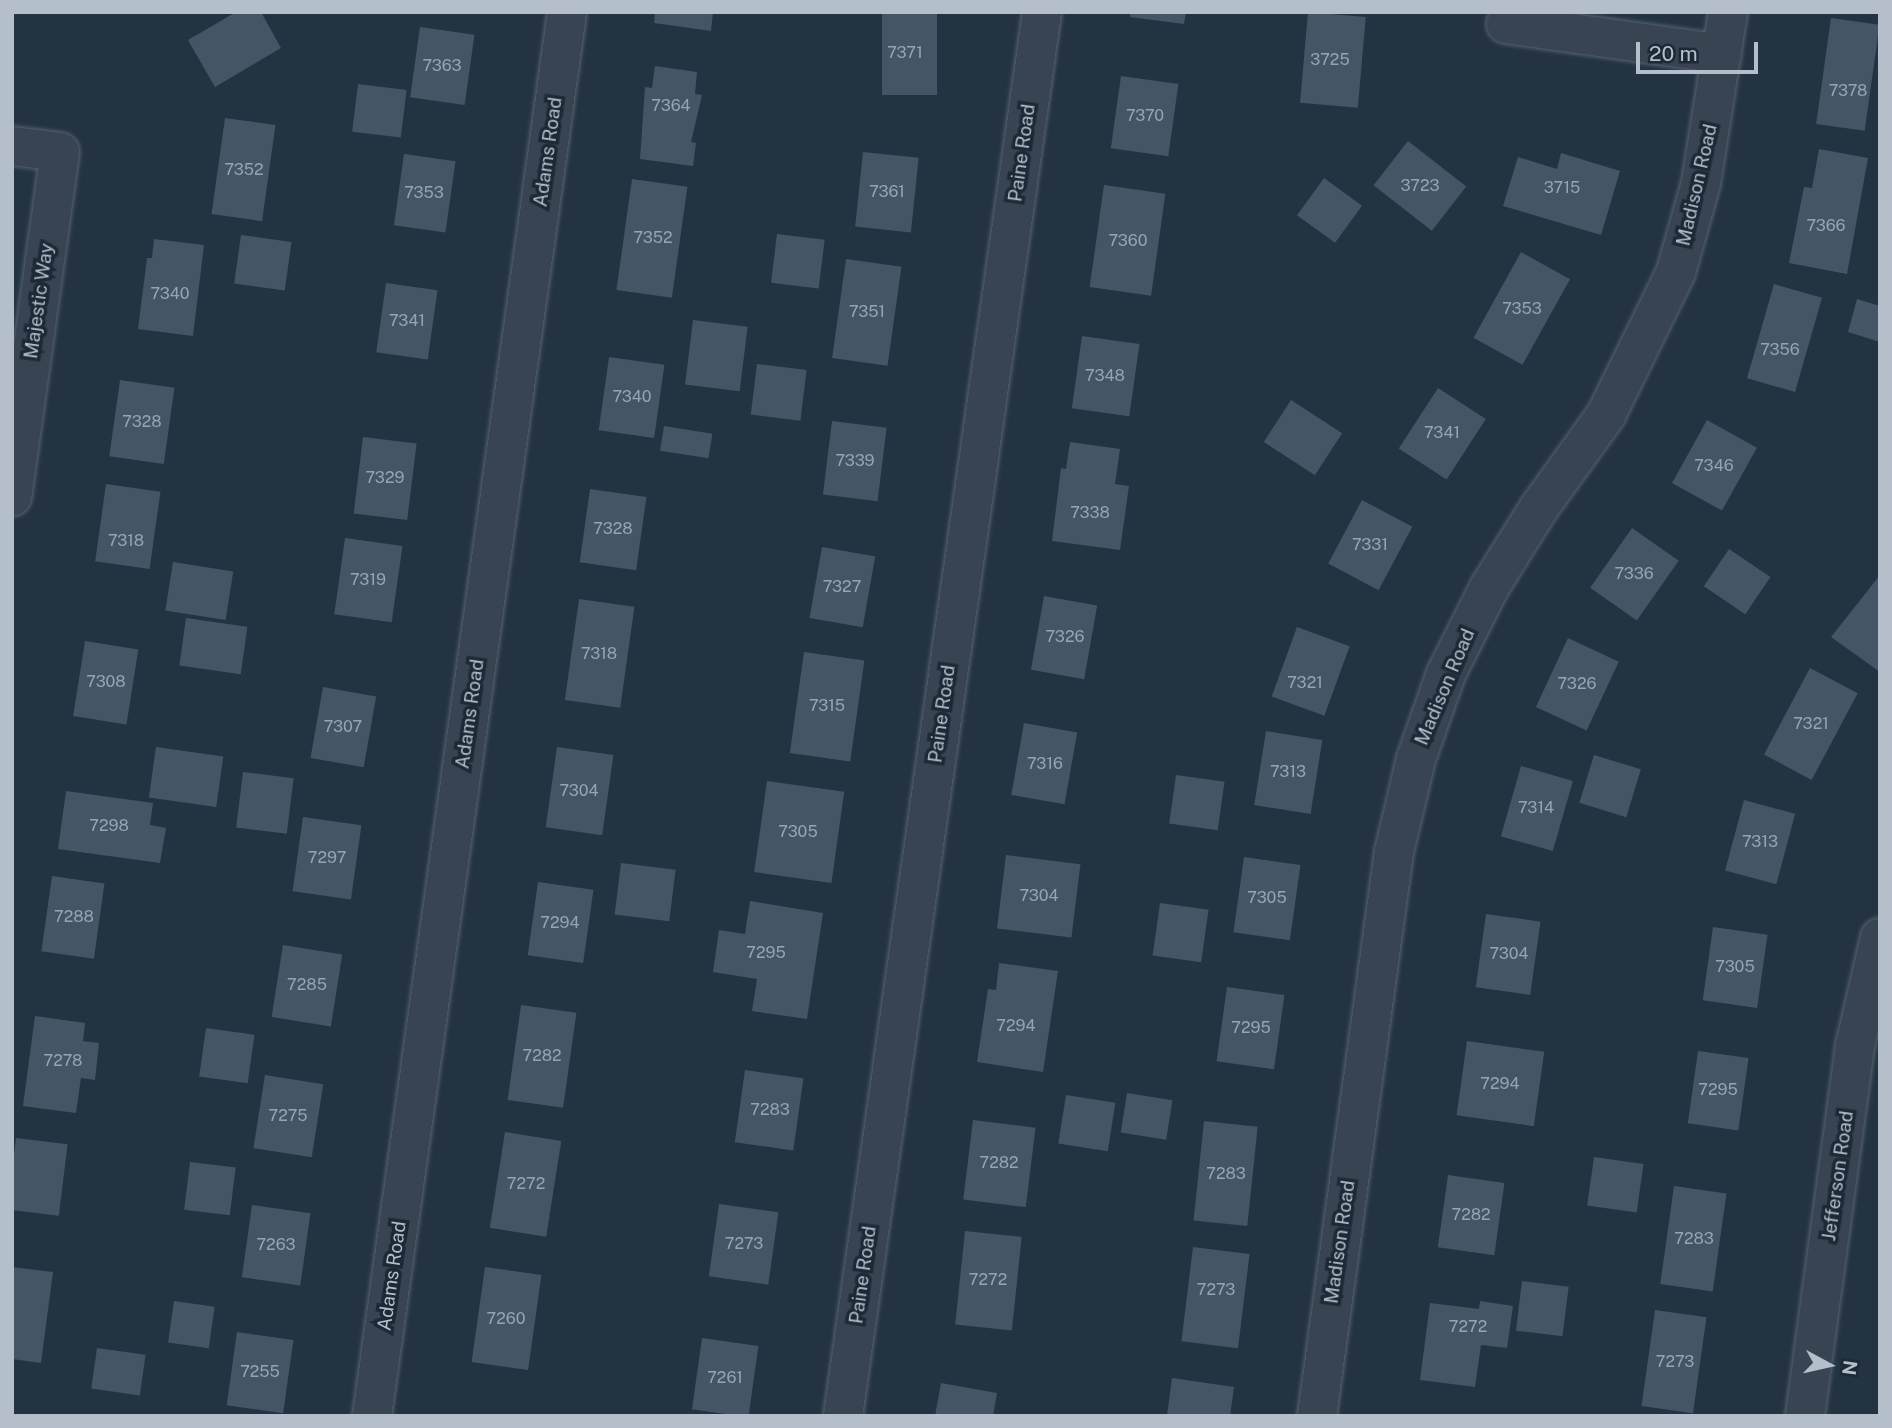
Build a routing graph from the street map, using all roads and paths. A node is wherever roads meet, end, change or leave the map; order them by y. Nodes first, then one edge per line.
1 (568, 12) edge
2 (1042, 12) edge
3 (1728, 12) edge
4 (1506, 24) dead end
5 (1722, 54) junction
6 (12, 146) edge
7 (12, 497) edge
8 (1880, 938) edge
9 (372, 1416) edge
10 (843, 1416) edge
11 (1317, 1416) edge
12 (1805, 1416) edge

1 - 9 street, Adams Road
2 - 10 street, Paine Road
3 - 5 street, Madison Road
4 - 5 street
5 - 11 street, Madison Road
6 - 7 street, Majestic Way
8 - 12 street, Jefferson Road

